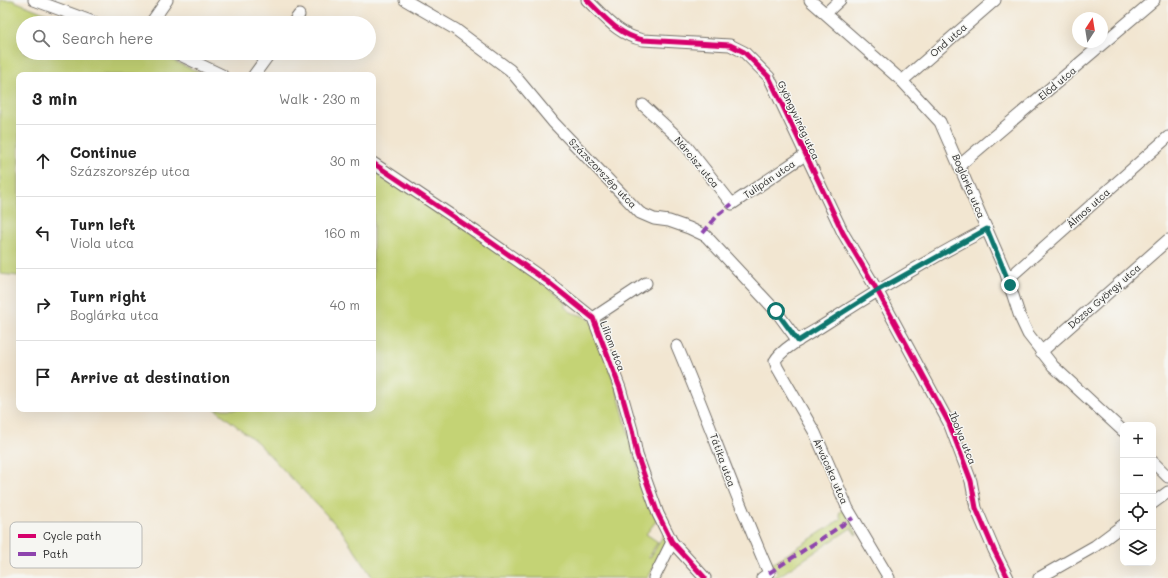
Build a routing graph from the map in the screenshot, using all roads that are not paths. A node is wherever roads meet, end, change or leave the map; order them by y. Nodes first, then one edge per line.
1 (34, 0) edge
2 (167, 0) edge
3 (406, 0) edge
4 (587, 0) edge
5 (810, 0) edge
6 (840, 0) edge
7 (995, 0) edge
8 (1154, 0) edge
9 (826, 13) junction
10 (77, 16) edge
11 (156, 16) edge
12 (191, 60) edge
13 (265, 60) edge
14 (216, 72) edge
15 (256, 72) edge
16 (902, 81) junction
17 (643, 105) dead end
18 (1168, 137) edge
19 (805, 155) junction
20 (376, 165) edge
21 (960, 165) junction
22 (732, 204) joint
23 (987, 229) junction
24 (1168, 240) edge
25 (1008, 279) junction
26 (646, 283) dead end
27 (878, 290) junction
28 (593, 318) junction
29 (798, 341) junction
30 (677, 346) dead end
31 (1041, 352) junction
32 (1120, 428) edge
33 (1156, 465) edge
34 (1168, 477) edge
35 (1168, 492) edge
36 (1156, 501) edge
37 (1120, 527) edge
38 (672, 542) junction
39 (766, 576) edge
40 (654, 578) edge
41 (705, 578) edge
42 (889, 578) edge
43 (1008, 578) edge
44 (1039, 578) edge

1 - 10 street
2 - 11 street
3 - 29 street, Százszorszép utca
4 - 19 street, Gyöngyvirág utca
5 - 9 street, Boglárka utca
6 - 9 street
7 - 16 street, Ond utca
8 - 21 street, Előd utca
9 - 16 street, Boglárka utca
12 - 14 street
13 - 15 street
16 - 21 street, Boglárka utca
17 - 22 street, Nárcisz utca
18 - 25 street, Álmos utca
19 - 22 street, Tulipán utca
19 - 27 street, Gyöngyvirág utca
20 - 28 street, Liliom utca
21 - 23 street, Boglárka utca
23 - 25 street, Boglárka utca
23 - 27 street
24 - 31 street, Dózsa György utca
25 - 31 street, Boglárka utca
26 - 28 street
27 - 29 street
27 - 43 street, Ibolya utca
28 - 38 street, Liliom utca
29 - 42 street, Árvácska utca
30 - 39 street, Tátika utca
31 - 32 street, Boglárka utca
33 - 34 street
35 - 36 street
37 - 44 street
38 - 40 street
38 - 41 street, Liliom utca

